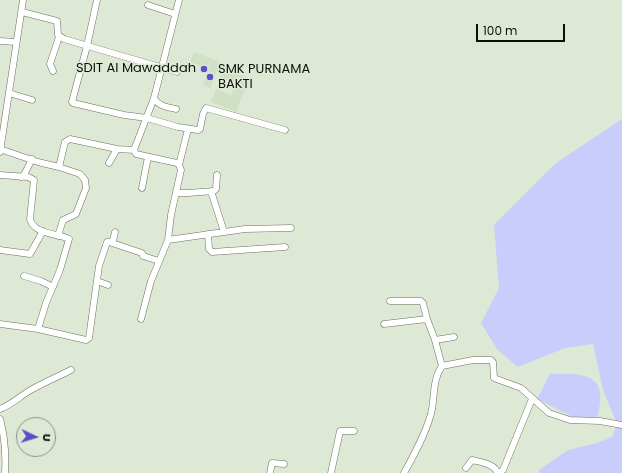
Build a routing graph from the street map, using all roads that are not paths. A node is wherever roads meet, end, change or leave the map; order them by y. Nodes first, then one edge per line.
1 (23, 0) edge
2 (97, 0) edge
3 (179, 0) edge
4 (148, 5) dead end
5 (22, 12) junction
6 (175, 14) junction
7 (59, 36) junction
8 (0, 41) edge
9 (16, 42) junction
10 (87, 46) junction
11 (162, 67) junction
12 (53, 71) dead end
13 (177, 72) dead end
14 (9, 93) junction
15 (154, 98) junction
16 (32, 100) dead end
17 (176, 109) dead end
18 (147, 118) junction
19 (188, 129) junction
20 (285, 130) dead end
21 (117, 149) junction
22 (0, 150) edge
23 (134, 150) junction
24 (148, 157) junction
25 (32, 159) junction
26 (109, 163) dead end
27 (179, 165) junction
28 (59, 167) junction
29 (217, 174) dead end
30 (0, 175) edge
31 (21, 177) junction
32 (142, 188) dead end
33 (211, 191) junction
34 (176, 193) junction
35 (291, 228) dead end
36 (43, 231) junction
37 (115, 232) dead end
38 (224, 232) junction
39 (208, 234) junction
40 (58, 236) junction
41 (168, 240) junction
42 (108, 242) junction
43 (285, 247) dead end
44 (0, 250) edge
45 (159, 261) junction
46 (24, 276) dead end
47 (97, 281) junction
48 (108, 285) dead end
49 (53, 287) junction
50 (390, 301) dead end
51 (141, 319) dead end
52 (427, 319) junction
53 (0, 324) edge
54 (384, 324) dead end
55 (38, 328) junction
56 (454, 337) dead end
57 (435, 340) junction
58 (442, 366) junction
59 (72, 370) dead end
60 (532, 398) junction
61 (0, 409) edge
62 (0, 419) edge
63 (622, 425) edge
64 (354, 431) dead end
65 (284, 464) dead end
66 (466, 468) dead end
67 (5, 473) edge
68 (270, 473) edge
69 (331, 473) edge
70 (404, 473) edge
71 (498, 473) edge

1 - 5 street
2 - 10 street
3 - 6 street
4 - 6 street
5 - 7 street
5 - 9 street
6 - 11 street
7 - 10 street
7 - 12 street
8 - 9 street
9 - 14 street
10 - 11 street
10 - 18 street
11 - 13 street
11 - 15 street
14 - 16 street
14 - 22 street
15 - 17 street
15 - 18 street
18 - 19 street
18 - 23 street
19 - 20 street
19 - 27 street
21 - 23 street
21 - 26 street
21 - 28 street
22 - 25 street
23 - 24 street
24 - 27 street
24 - 32 street
25 - 28 street
25 - 31 street
27 - 34 street
28 - 40 street
29 - 33 street
30 - 31 street
31 - 36 street
33 - 34 street
33 - 38 street
34 - 41 street
35 - 38 street
36 - 40 street
36 - 44 street
37 - 42 street
38 - 39 street
39 - 41 street
39 - 43 street
40 - 49 street
41 - 45 street
42 - 45 street
42 - 47 street
45 - 51 street
46 - 49 street
47 - 48 street
47 - 55 street
49 - 55 street
50 - 52 street
52 - 54 street
52 - 57 street
53 - 55 street
56 - 57 street
57 - 58 street
58 - 60 street
58 - 70 street
59 - 61 street
60 - 63 street
60 - 71 street
62 - 67 street
64 - 69 street
65 - 68 street
66 - 71 street

